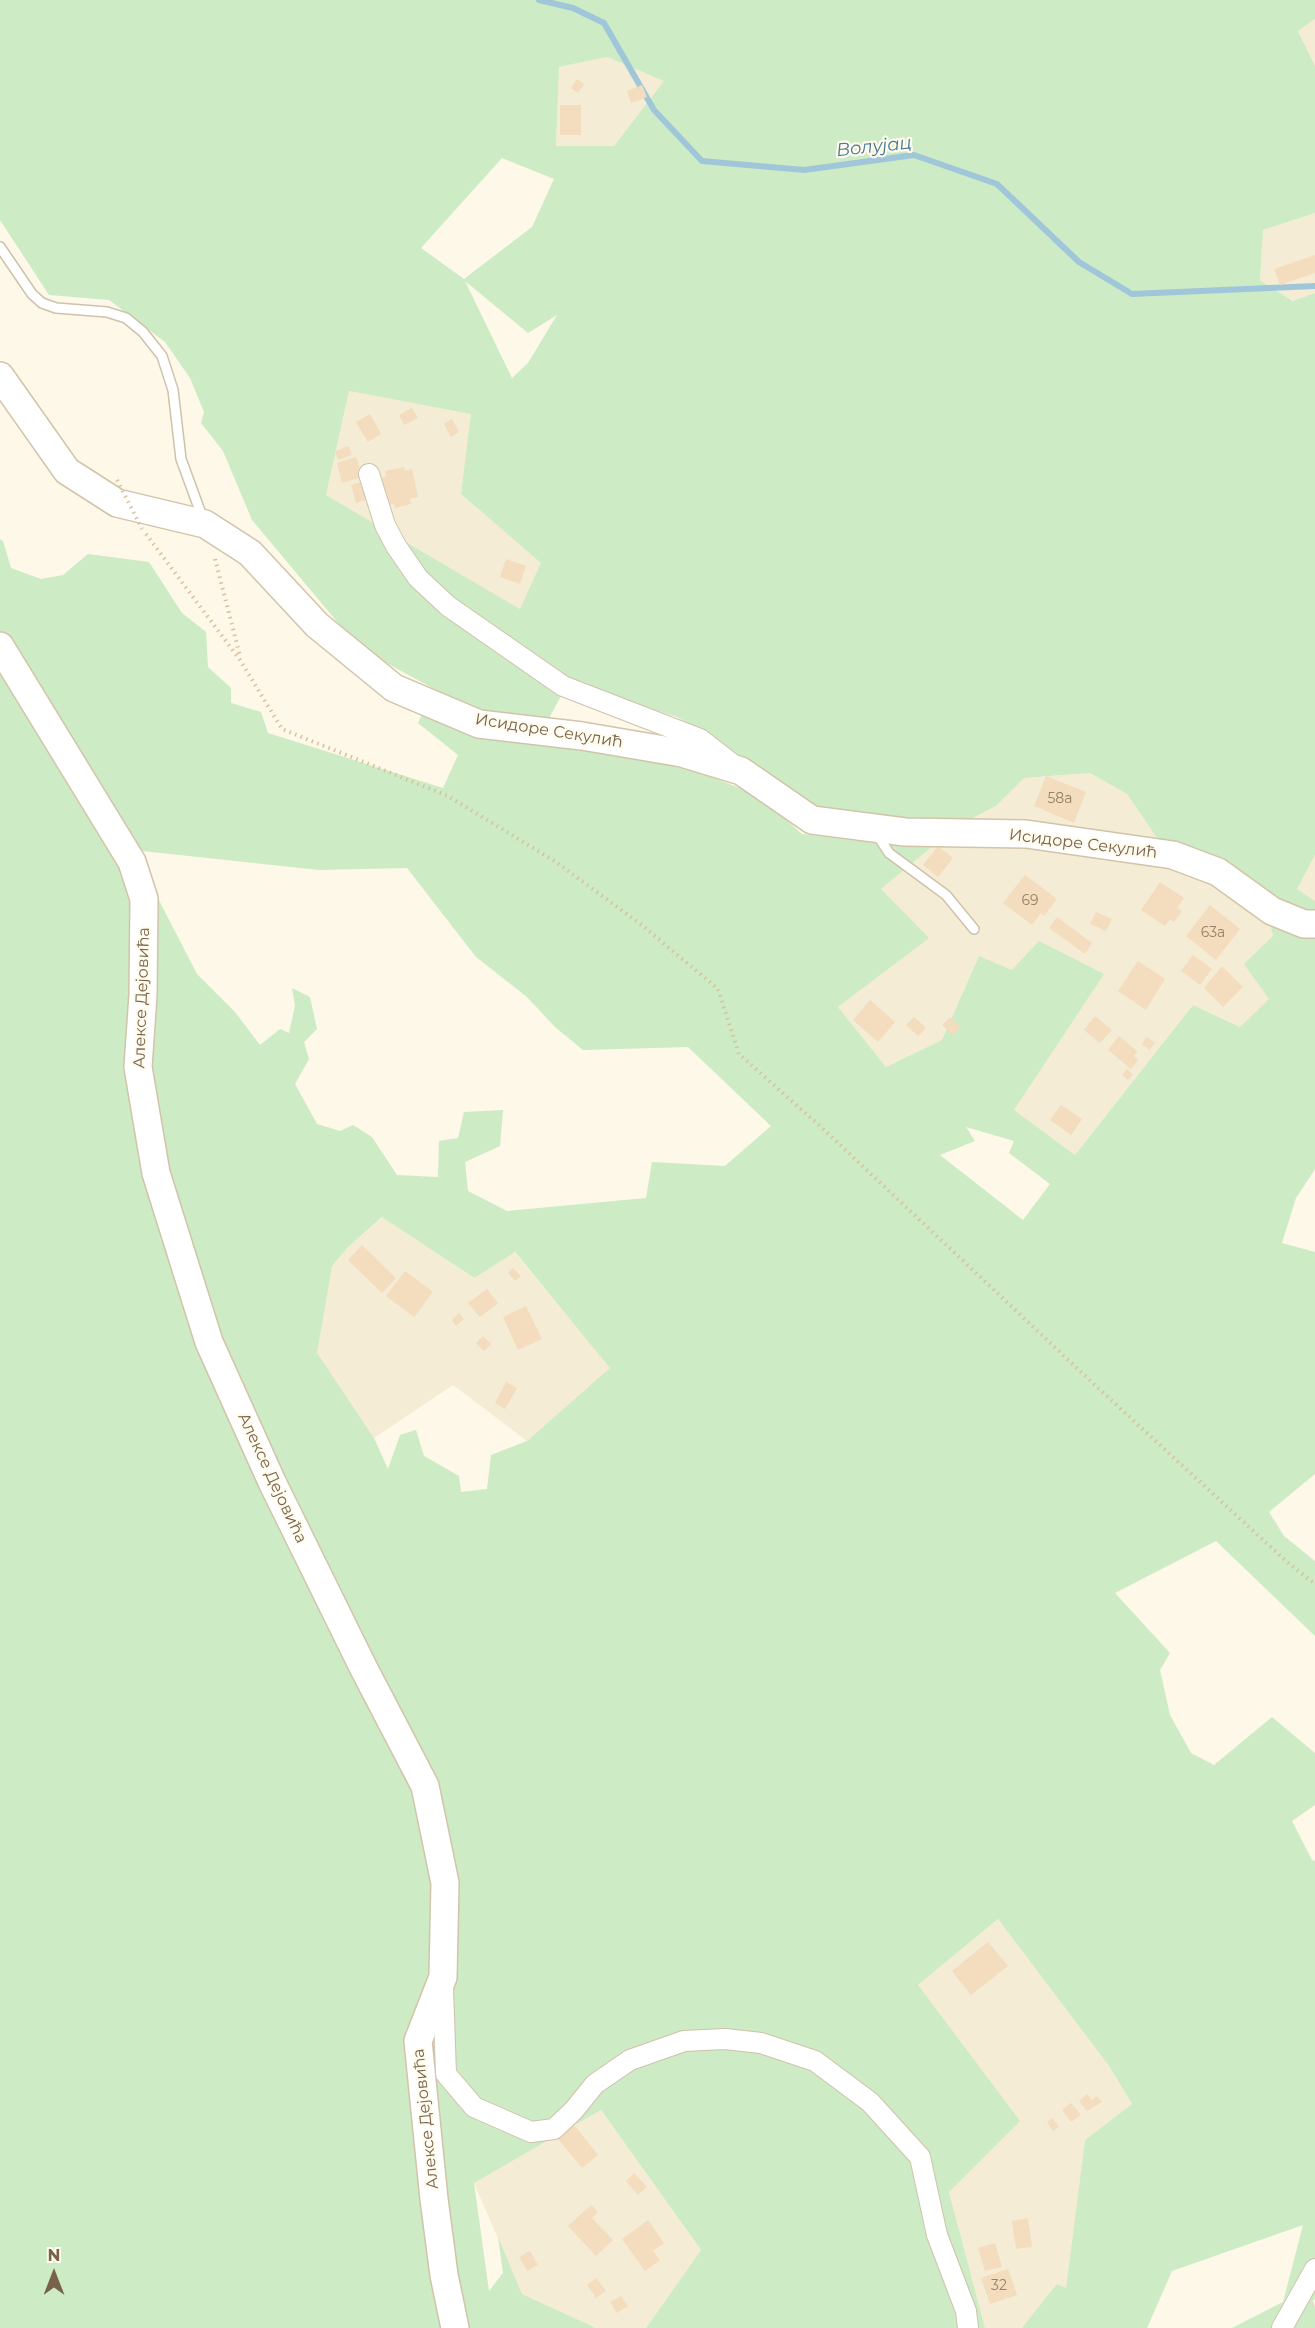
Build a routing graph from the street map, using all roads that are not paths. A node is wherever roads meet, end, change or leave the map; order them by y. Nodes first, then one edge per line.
1 (0, 247) edge
2 (0, 376) edge
3 (369, 474) dead end
4 (205, 524) junction
5 (0, 646) edge
6 (741, 771) junction
7 (873, 828) junction
8 (1315, 924) edge
9 (974, 928) dead end
10 (442, 1977) junction
11 (1315, 2269) edge
12 (455, 2328) edge
13 (968, 2328) edge
14 (1282, 2328) edge

1 - 4 lane
2 - 4 street
3 - 6 street, Исидоре Секулић
4 - 6 street, Исидоре Секулић
5 - 10 street, Алексе Дејовића
6 - 7 street, Исидоре Секулић
7 - 8 street, Исидоре Секулић
7 - 9 lane
10 - 12 street, Алексе Дејовића
10 - 13 street
11 - 14 street

